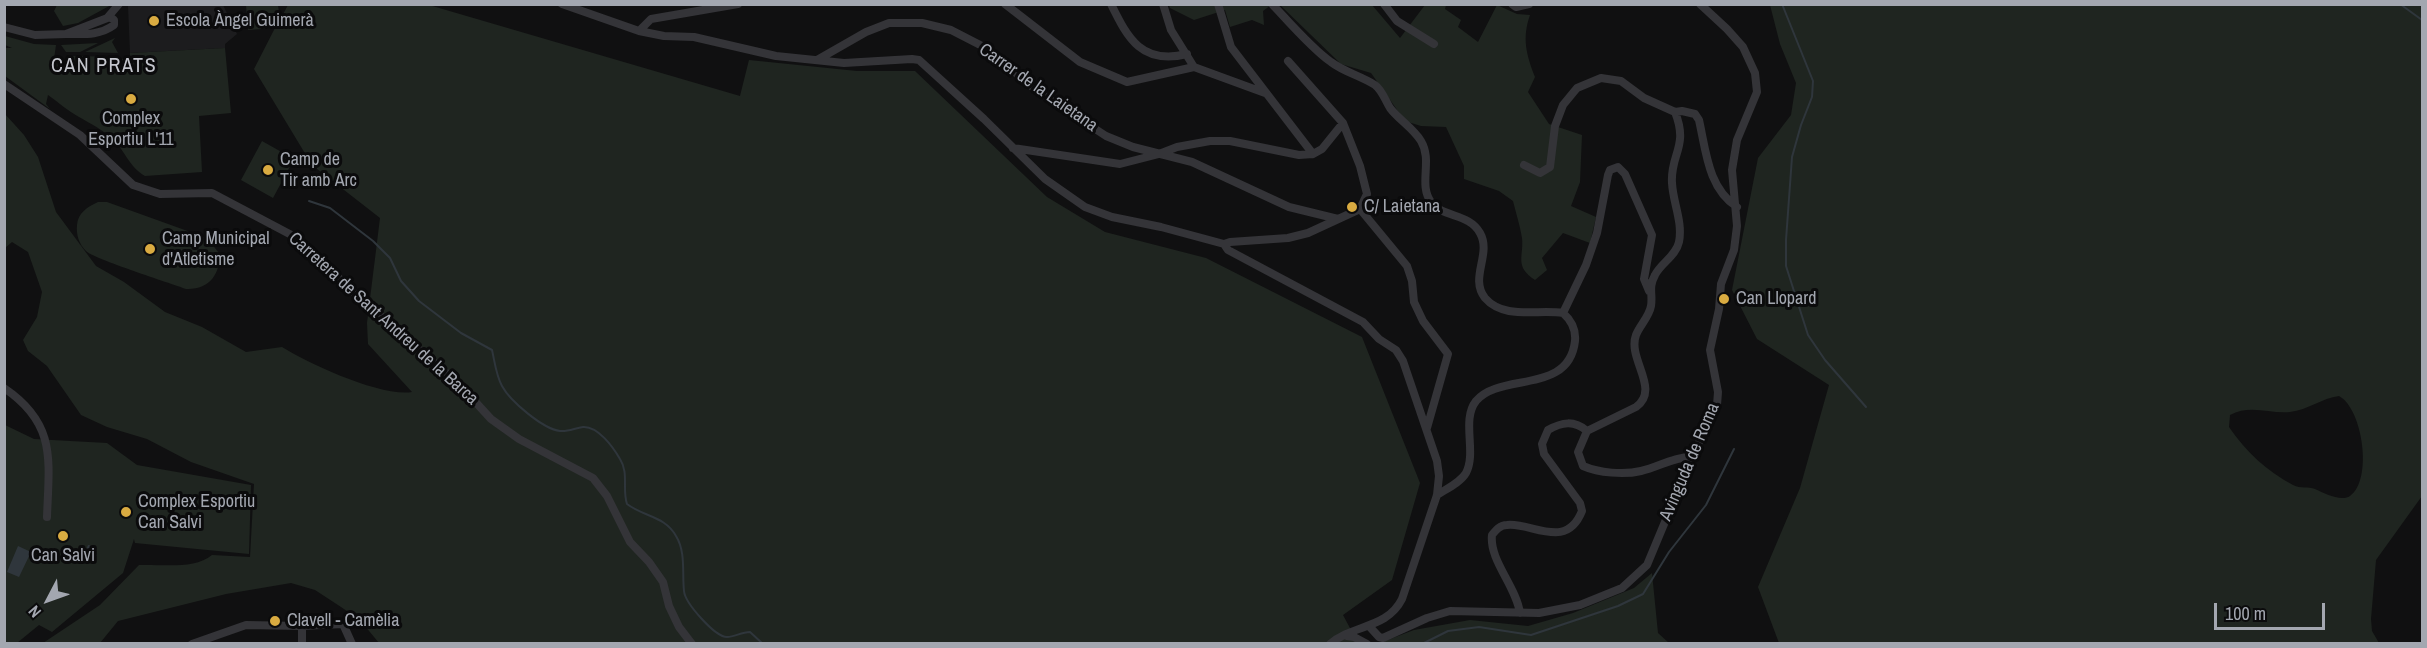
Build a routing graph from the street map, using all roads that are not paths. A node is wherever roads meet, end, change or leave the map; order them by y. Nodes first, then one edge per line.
1 (119, 4) edge
2 (562, 4) edge
3 (738, 4) edge
4 (1005, 4) edge
5 (1105, 4) edge
6 (1163, 4) edge
7 (1218, 4) edge
8 (1272, 4) edge
9 (1384, 4) edge
10 (1512, 4) edge
11 (1529, 4) edge
12 (1700, 4) edge
13 (1112, 8) edge
14 (4, 27) edge
15 (639, 31) junction
16 (1434, 44) dead end
17 (1187, 54) junction
18 (817, 60) junction
19 (1288, 61) dead end
20 (1194, 67) junction
21 (4, 84) edge
22 (1264, 93) junction
23 (1675, 112) junction
24 (1343, 123) junction
25 (1012, 148) junction
26 (1159, 154) junction
27 (1313, 154) junction
28 (1524, 165) dead end
29 (1737, 207) junction
30 (1360, 209) junction
31 (1338, 219) junction
32 (1224, 244) junction
33 (1649, 291) junction
34 (1563, 313) junction
35 (4, 388) edge
36 (1426, 430) junction
37 (1587, 431) junction
38 (1692, 457) junction
39 (1437, 495) junction
40 (47, 517) dead end
41 (1520, 613) junction
42 (302, 626) junction
43 (1368, 627) junction
44 (1382, 636) edge
45 (1340, 638) junction
46 (1366, 642) edge
47 (192, 644) edge
48 (302, 644) edge
49 (352, 644) edge
50 (692, 644) edge
51 (1330, 644) edge

1 - 14 street
2 - 15 street
3 - 15 street
4 - 20 street
5 - 13 street
6 - 17 street
7 - 22 street
8 - 34 street
9 - 16 street
10 - 11 street
12 - 29 street, Avinguda de Roma
13 - 17 street
15 - 18 street
17 - 20 street
18 - 25 street
18 - 26 street, Carrer de la Laietana
19 - 24 street
20 - 22 street
21 - 50 street, Carretera de Sant Andreu de la Barca
22 - 27 street
23 - 28 street
23 - 29 street
23 - 33 street
24 - 27 street
24 - 30 street
25 - 26 street
25 - 32 street
26 - 27 street
26 - 31 street, Carrer de la Laietana
29 - 38 street, Avinguda de Roma
30 - 31 street
30 - 36 street
31 - 32 street
32 - 36 street
33 - 34 street
33 - 37 street
34 - 39 street
35 - 40 street
36 - 39 street
37 - 38 street
37 - 41 street
38 - 41 street, Avinguda de Roma
39 - 43 street
41 - 44 street, Avinguda de Roma
42 - 47 street
42 - 48 street
42 - 49 street
43 - 44 street
43 - 45 street
43 - 46 street
44 - 46 street, Avinguda de Roma
45 - 46 street
45 - 51 street

